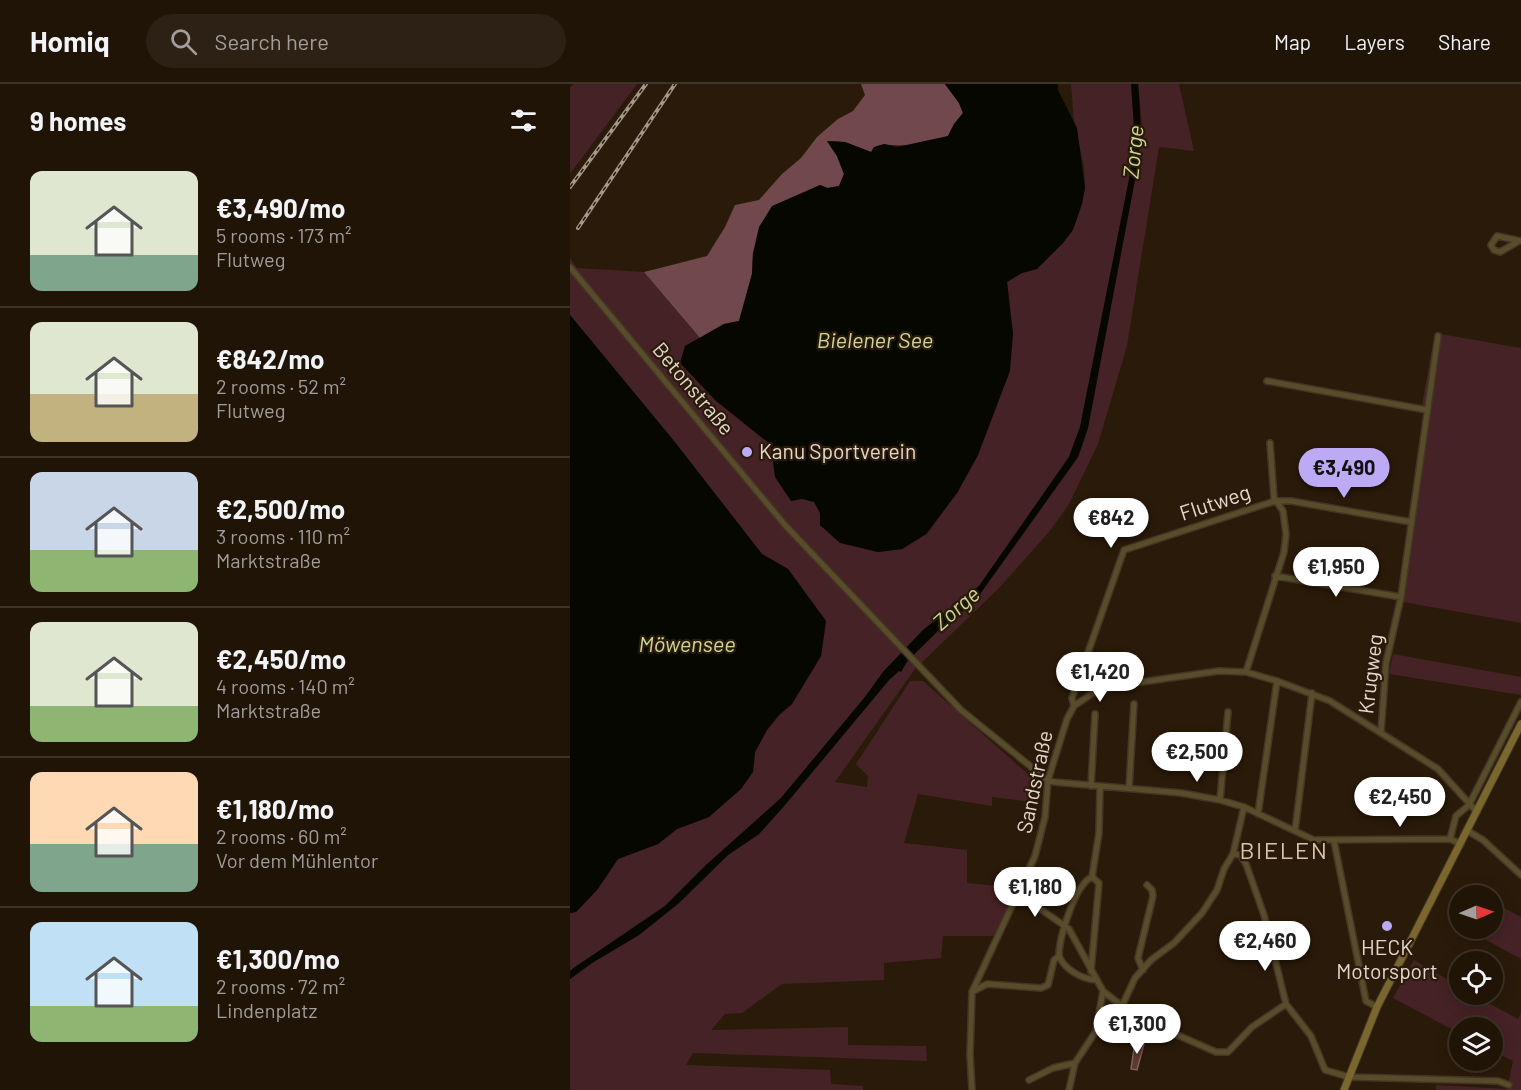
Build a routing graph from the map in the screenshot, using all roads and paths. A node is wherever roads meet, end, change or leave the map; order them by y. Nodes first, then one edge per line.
1 (1520, 241) edge
2 (570, 267) edge
3 (1438, 336) dead end
4 (1267, 381) dead end
5 (1427, 410) junction
6 (1270, 443) dead end
7 (1275, 501) junction
8 (1411, 522) junction
9 (1275, 576) junction
10 (1401, 597) junction
11 (1246, 672) junction
12 (1277, 681) junction
13 (1312, 693) junction
14 (1521, 702) edge
15 (1134, 704) dead end
16 (1074, 706) junction
17 (1228, 712) dead end
18 (1095, 714) dead end
19 (1521, 724) edge
20 (1380, 732) junction
21 (1048, 780) junction
22 (1091, 786) junction
23 (1100, 787) junction
24 (1129, 788) junction
25 (1220, 800) junction
26 (1469, 805) junction
27 (1244, 807) junction
28 (1477, 812) junction
29 (1258, 814) junction
30 (1295, 831) junction
31 (1468, 831) junction
32 (1450, 840) junction
33 (1334, 841) junction
34 (1461, 844) junction
35 (1233, 854) junction
36 (1521, 875) edge
37 (1092, 877) junction
38 (1147, 885) dead end
39 (1018, 894) junction
40 (1064, 924) junction
41 (1059, 956) junction
42 (1143, 970) junction
43 (1091, 971) junction
44 (1096, 980) junction
45 (1103, 991) junction
46 (972, 992) junction
47 (1287, 1004) junction
48 (1377, 1007) junction
49 (1122, 1009) junction
50 (1096, 1030) junction
51 (1075, 1063) junction
52 (1349, 1077) junction
53 (1029, 1080) dead end
54 (1509, 1085) dead end
55 (972, 1090) edge
56 (1069, 1090) edge
57 (1344, 1090) edge

1 - 1 street
2 - 21 street, Betonstraße
3 - 5 street, Krugweg
4 - 5 street
5 - 8 street, Krugweg
6 - 7 street
7 - 8 street, Flutweg
7 - 9 street
7 - 16 street, Flutweg
8 - 10 street, Krugweg
9 - 10 street
9 - 11 street
10 - 20 street, Krugweg
11 - 12 street
11 - 16 street
12 - 13 street
12 - 29 street
13 - 20 street
13 - 30 street
14 - 26 street
15 - 24 street
16 - 21 street, Sandstraße
17 - 25 street
18 - 22 street
19 - 28 main road
20 - 26 street
21 - 22 street
21 - 39 street, Sandstraße
22 - 23 street
23 - 24 street
23 - 37 street
24 - 25 street
25 - 27 street
26 - 28 street
26 - 32 street
27 - 29 street
27 - 35 street
28 - 31 main road
29 - 30 street
30 - 33 street
31 - 34 main road
31 - 36 street
32 - 33 street
32 - 34 street
33 - 48 street
34 - 48 main road
35 - 42 street
35 - 47 street
37 - 40 street
37 - 43 street
38 - 42 street
39 - 40 street
39 - 46 street, Sandstraße
40 - 41 street
40 - 43 street
41 - 44 street
41 - 46 street
42 - 49 street
43 - 44 street
44 - 45 street
45 - 49 street
45 - 50 street
46 - 55 street, Sandstraße
47 - 49 street
47 - 52 street
48 - 52 main road
49 - 50 street
50 - 51 street
51 - 53 street
51 - 56 street
52 - 54 street
52 - 57 main road

